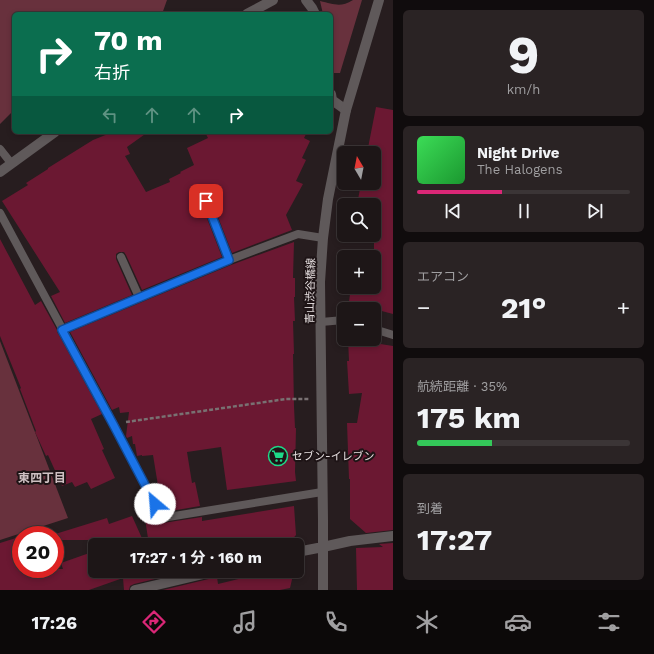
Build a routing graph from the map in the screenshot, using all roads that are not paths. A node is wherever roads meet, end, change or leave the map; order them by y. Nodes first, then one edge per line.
1 (273, 0) edge
2 (306, 0) edge
3 (379, 0) edge
4 (250, 12) edge
5 (314, 12) edge
6 (333, 101) edge
7 (346, 110) junction
8 (52, 134) edge
9 (0, 149) edge
10 (11, 163) junction
11 (0, 172) edge
12 (206, 201) dead end
13 (0, 213) edge
14 (323, 238) junction
15 (120, 257) dead end
16 (229, 260) junction
17 (139, 298) junction
18 (337, 321) edge
19 (321, 322) junction
20 (62, 330) junction
21 (381, 331) edge
22 (393, 335) edge
23 (322, 492) junction
24 (393, 536) edge
25 (323, 547) junction
26 (304, 551) edge
27 (186, 578) edge
28 (135, 590) edge
29 (323, 590) edge

1 - 4 street
2 - 5 street
3 - 7 street, 青山渋谷橋線
6 - 7 street
7 - 14 street, 青山渋谷橋線
8 - 10 street
9 - 10 lane
10 - 11 street
12 - 16 lane
13 - 20 lane
14 - 16 lane
14 - 19 street, 青山渋谷橋線
15 - 17 lane
16 - 17 lane
17 - 20 lane
18 - 19 lane
19 - 23 street, 青山渋谷橋線
20 - 23 lane
21 - 22 lane
23 - 25 street, 青山渋谷橋線
24 - 25 street
25 - 26 street
25 - 29 street, 青山渋谷橋線
27 - 28 street

